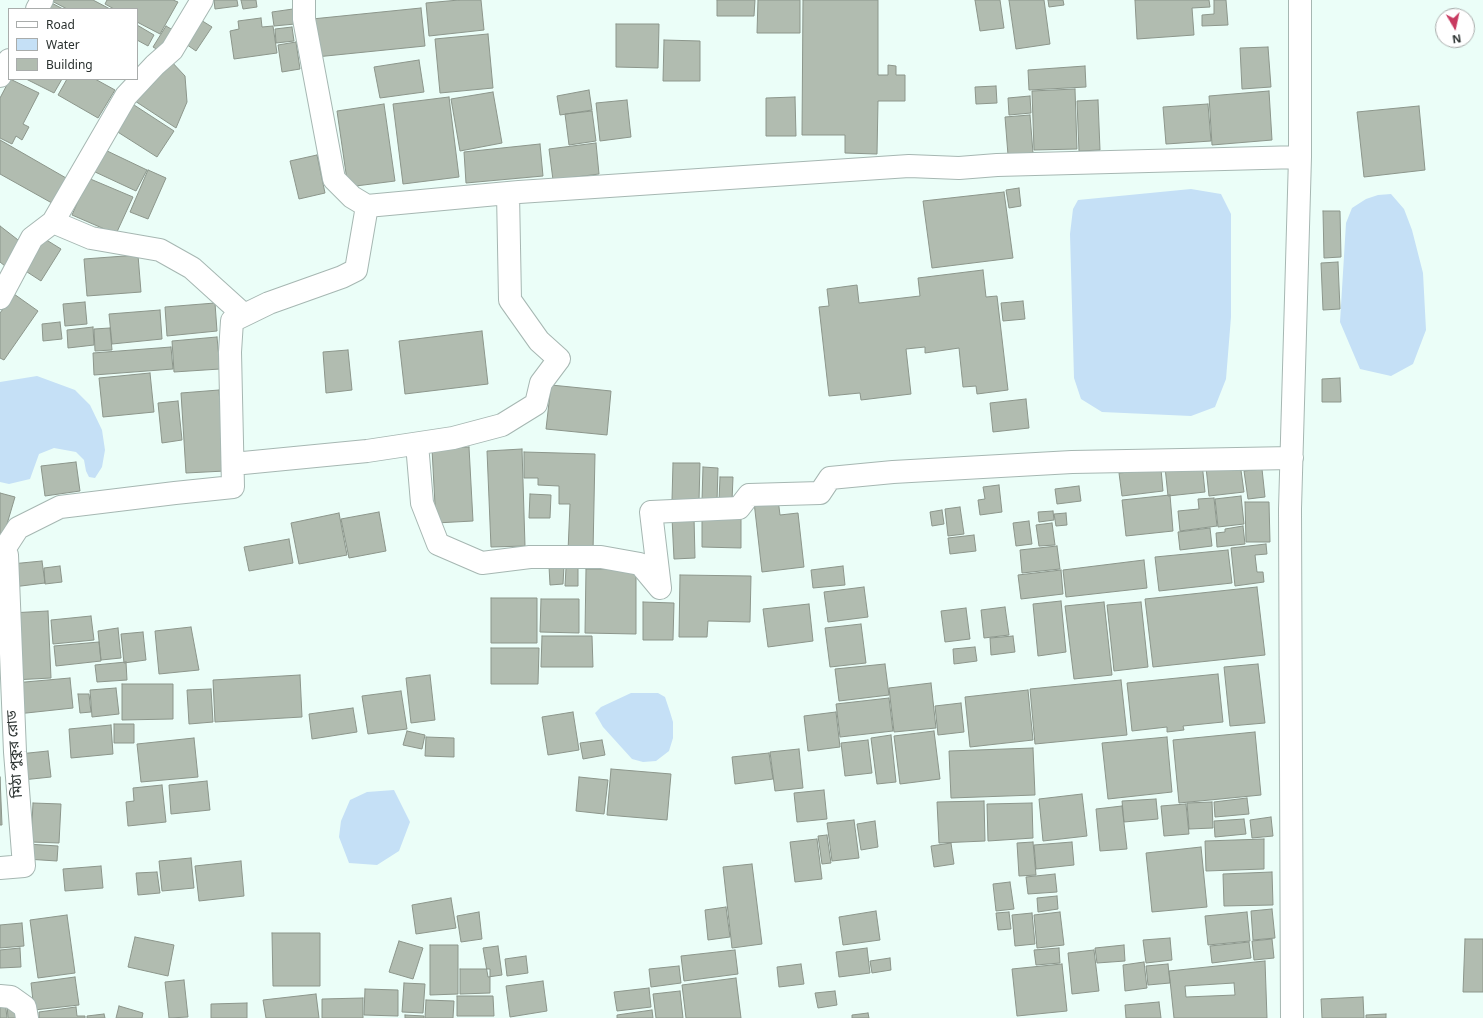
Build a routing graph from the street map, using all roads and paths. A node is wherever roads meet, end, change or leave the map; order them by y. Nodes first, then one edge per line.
1 (202, 0) edge
2 (304, 0) edge
3 (1300, 0) edge
4 (8, 62) edge
5 (0, 76) edge
6 (1300, 157) junction
7 (508, 193) junction
8 (367, 206) junction
9 (53, 222) junction
10 (0, 298) edge
11 (244, 315) junction
12 (417, 444) junction
13 (1292, 458) junction
14 (233, 464) junction
15 (2, 550) edge
16 (0, 868) edge
17 (0, 996) edge
18 (27, 1018) edge
19 (1292, 1018) edge

1 - 9 street
2 - 8 street
3 - 6 street
4 - 5 street
6 - 7 street
6 - 13 street
7 - 8 street
7 - 12 street
8 - 11 street
9 - 10 street
9 - 11 street
11 - 14 street
12 - 13 street
12 - 14 street
13 - 19 street
14 - 15 street
15 - 16 street, মিঠা পুকুর রোড
17 - 18 street

